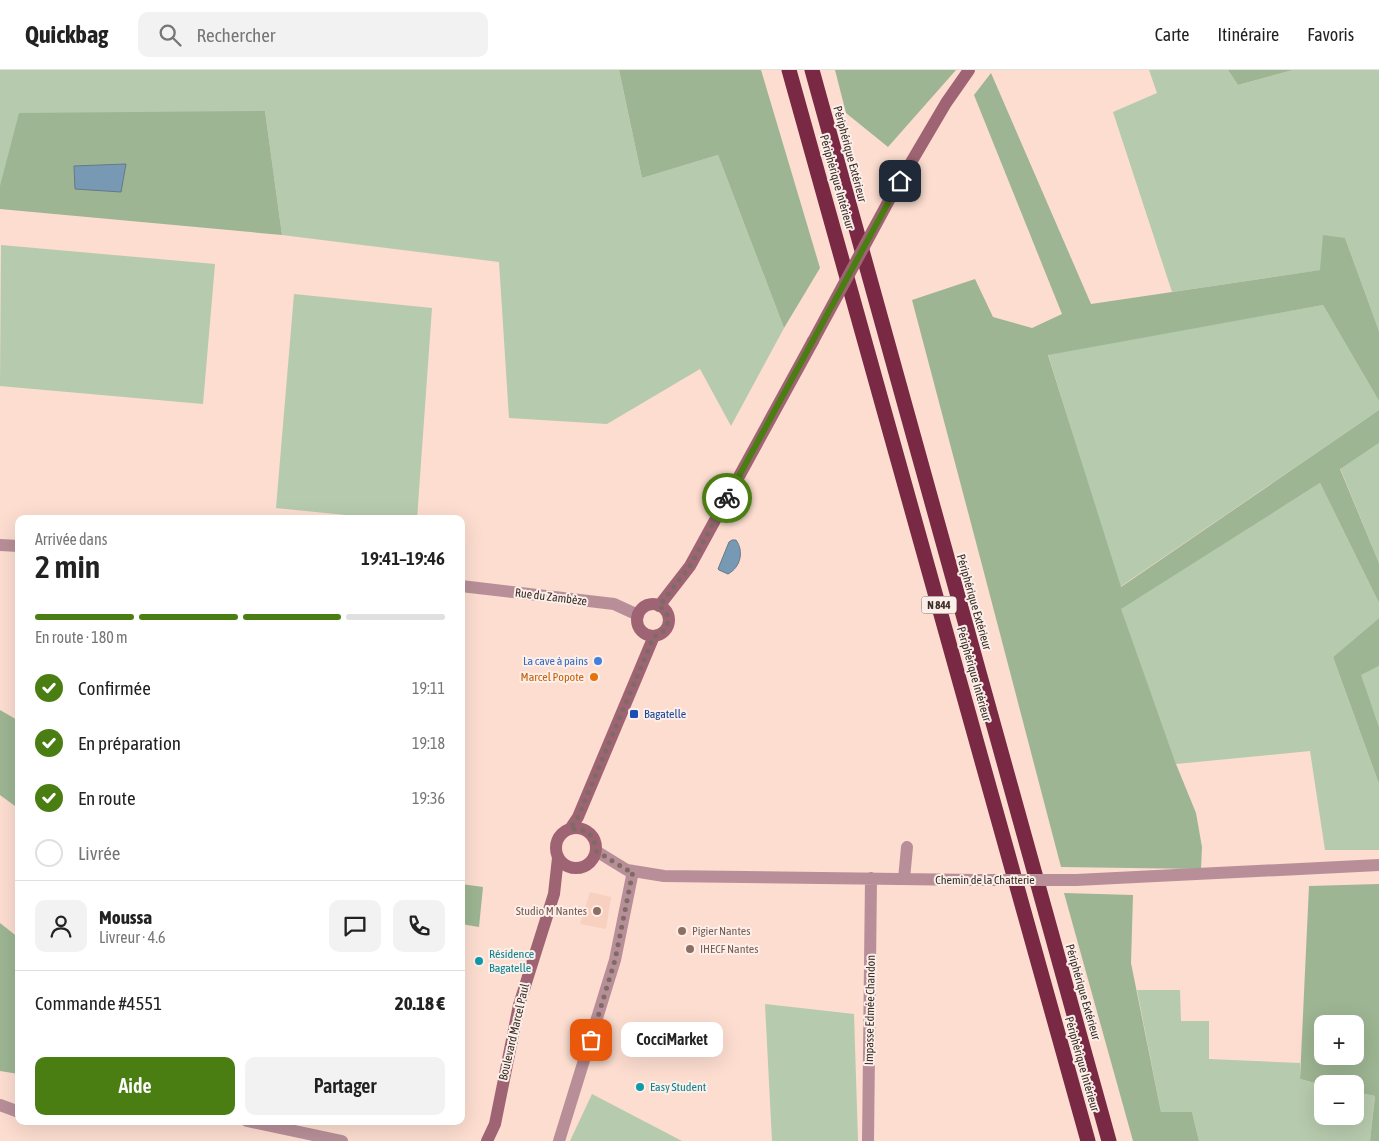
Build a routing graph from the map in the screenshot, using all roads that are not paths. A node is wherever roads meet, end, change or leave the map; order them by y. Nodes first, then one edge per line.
1 (789, 70) edge
2 (812, 70) edge
3 (969, 70) edge
4 (0, 545) edge
5 (15, 546) edge
6 (465, 586) edge
7 (659, 606) junction
8 (638, 614) junction
9 (654, 636) junction
10 (570, 829) junction
11 (907, 848) dead end
12 (596, 851) junction
13 (558, 858) junction
14 (1379, 865) edge
15 (570, 868) junction
16 (633, 871) junction
17 (871, 878) junction
18 (904, 879) junction
19 (554, 894) junction
20 (0, 1105) edge
21 (15, 1111) edge
22 (266, 1125) edge
23 (342, 1141) edge
24 (487, 1141) edge
25 (559, 1141) edge
26 (868, 1141) edge
27 (1088, 1141) edge
28 (1109, 1141) edge

1 - 27 highway, Périphérique Intérieur / N 844
2 - 28 highway, Périphérique Extérieur / N 844
3 - 7 street, bridge
4 - 5 street
6 - 8 street, Rue du Zambèze
7 - 8 street
7 - 9 street
8 - 9 street
9 - 10 street
10 - 12 street
10 - 13 street
11 - 18 street
12 - 15 street
12 - 16 street, Chemin de la Chatterie
13 - 15 street
13 - 19 street, Boulevard Marcel Paul
14 - 18 street, Chemin de la Chatterie, bridge
15 - 19 street, Boulevard Marcel Paul
16 - 17 street, Chemin de la Chatterie
16 - 25 street
17 - 18 street, Chemin de la Chatterie
17 - 26 street, Impasse Edmée Chandon
19 - 24 street, Boulevard Marcel Paul
20 - 21 street
22 - 23 street

